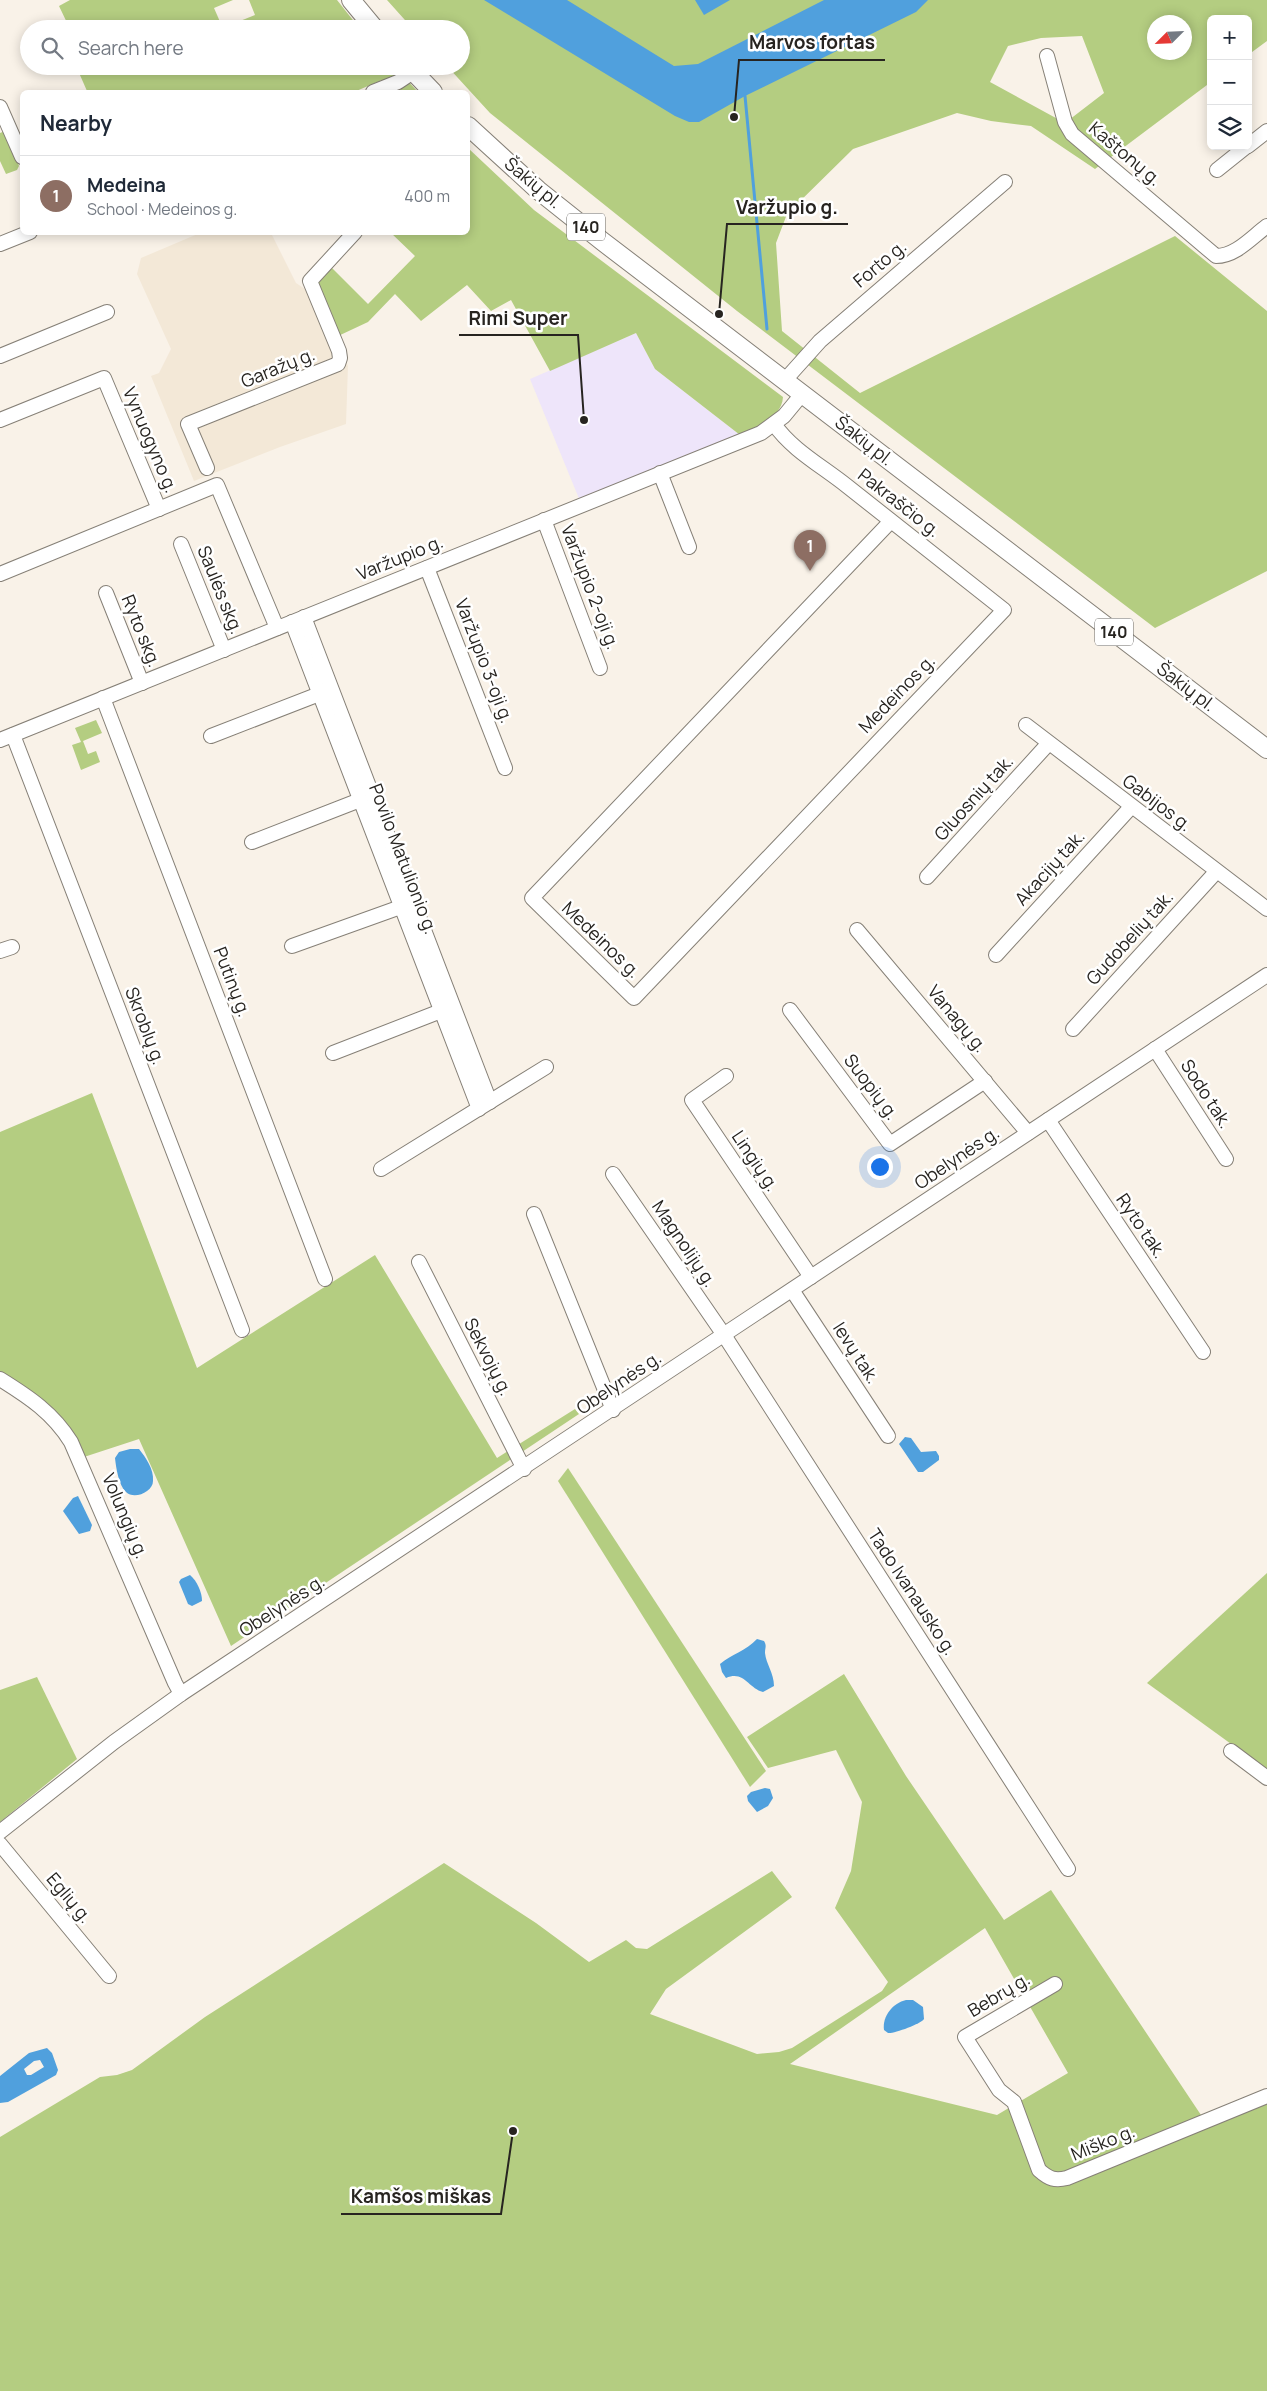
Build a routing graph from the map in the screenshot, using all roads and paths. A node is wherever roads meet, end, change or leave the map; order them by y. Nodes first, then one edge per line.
1 (351, 0) edge
2 (368, 20) edge
3 (1047, 56) dead end
4 (405, 75) edge
5 (417, 75) edge
6 (378, 90) edge
7 (431, 90) edge
8 (0, 107) edge
9 (470, 128) edge
10 (1267, 131) edge
11 (1252, 143) edge
12 (1243, 150) edge
13 (20, 152) edge
14 (1217, 170) dead end
15 (1005, 182) dead end
16 (1267, 226) edge
17 (23, 235) edge
18 (352, 235) edge
19 (0, 244) edge
20 (107, 312) dead end
21 (0, 356) edge
22 (786, 380) junction
23 (803, 394) junction
24 (0, 420) edge
25 (774, 424) junction
26 (207, 468) dead end
27 (660, 474) junction
28 (158, 509) junction
29 (544, 520) junction
30 (891, 521) junction
31 (181, 544) dead end
32 (689, 547) dead end
33 (427, 568) junction
34 (0, 574) edge
35 (106, 592) dead end
36 (1004, 610) joint
37 (298, 620) junction
38 (277, 628) junction
39 (224, 650) junction
40 (600, 668) dead end
41 (142, 683) junction
42 (326, 692) junction
43 (103, 698) junction
44 (1026, 725) dead end
45 (211, 736) dead end
46 (6, 737) edge
47 (1048, 744) junction
48 (1267, 749) edge
49 (505, 768) dead end
50 (360, 800) junction
51 (1131, 807) junction
52 (252, 842) dead end
53 (1216, 872) junction
54 (927, 877) dead end
55 (407, 904) junction
56 (1267, 909) edge
57 (857, 930) dead end
58 (292, 946) dead end
59 (996, 955) dead end
60 (1267, 975) edge
61 (790, 1010) dead end
62 (441, 1011) junction
63 (1073, 1029) dead end
64 (1155, 1049) junction
65 (333, 1053) dead end
66 (546, 1067) dead end
67 (726, 1076) dead end
68 (985, 1081) junction
69 (484, 1105) junction
70 (1048, 1120) junction
71 (1028, 1133) junction
72 (1226, 1159) dead end
73 (381, 1169) dead end
74 (613, 1174) dead end
75 (534, 1214) dead end
76 (420, 1262) dead end
77 (811, 1277) junction
78 (325, 1279) dead end
79 (792, 1290) junction
80 (242, 1330) dead end
81 (724, 1335) junction
82 (1203, 1352) dead end
83 (0, 1379) edge
84 (613, 1410) junction
85 (888, 1436) dead end
86 (524, 1469) junction
87 (182, 1694) junction
88 (1231, 1751) dead end
89 (1267, 1778) edge
90 (0, 1832) edge
91 (0, 1844) edge
92 (1068, 1869) dead end
93 (109, 1976) dead end
94 (1055, 1984) dead end
95 (999, 2090) joint
96 (1267, 2096) edge

1 - 2 main road
3 - 16 street, Kaštonų g.
4 - 6 street
5 - 7 main road
8 - 13 street
9 - 22 main road, Šakių pl. / 140
10 - 11 street
12 - 14 street
15 - 22 street, Forto g.
17 - 19 street
18 - 26 street, Garažų g.
20 - 21 street
22 - 23 main road, Šakių pl. / 140
23 - 25 street, Varžupio g.
23 - 48 main road, Šakių pl. / 140
24 - 28 street, Vynuogyno g.
25 - 27 street, Varžupio g.
25 - 30 street, Pakraščio g.
27 - 29 street, Varžupio g.
27 - 32 street
28 - 34 street, Vynuogyno g.
28 - 38 street, Vynuogyno g.
29 - 33 street, Varžupio g.
29 - 40 street, Varžupio 2-oji g.
30 - 36 street, Pakraščio g.
30 - 36 street, Medeinos g.
31 - 39 street, Saulės skg.
33 - 37 street, Varžupio g.
33 - 49 street, Varžupio 3-oji g.
35 - 41 street, Ryto skg.
37 - 38 street, Varžupio g.
37 - 42 street, Povilo Matulionio g.
38 - 39 street, Varžupio g.
39 - 41 street, Varžupio g.
41 - 43 street, Varžupio g.
42 - 45 street
42 - 50 street, Povilo Matulionio g.
42 - 55 street, Povilo Matulionio g.
43 - 46 street, Varžupio g.
43 - 78 street, Putinų g.
44 - 47 street, Gabijos g.
46 - 80 street, Skroblų g.
47 - 51 street, Gabijos g.
47 - 54 street, Gluosnių tak.
50 - 52 street
50 - 55 street, Povilo Matulionio g.
51 - 53 street, Gabijos g.
51 - 59 street, Akacijų tak.
53 - 56 street, Gabijos g.
53 - 63 street, Gudobelių tak.
55 - 58 street
55 - 62 street, Povilo Matulionio g.
55 - 69 street, Povilo Matulionio g.
57 - 68 street, Vanagų g.
60 - 64 street, Obelynės g.
61 - 68 street, Suopių g.
62 - 65 street
62 - 69 street, Povilo Matulionio g.
64 - 70 street, Obelynės g.
64 - 72 street, Sodo tak.
66 - 69 street
67 - 77 street, Lingių g.
68 - 71 street, Vanagų g.
69 - 73 street
70 - 71 street, Obelynės g.
70 - 82 street, Ryto tak.
71 - 77 street, Obelynės g.
74 - 81 street, Magnolijų g.
75 - 84 street
76 - 86 street, Sekvojų g.
77 - 79 street, Obelynės g.
79 - 81 street, Obelynės g.
79 - 85 street, Ievų tak.
81 - 84 street, Obelynės g.
81 - 92 street, Tado Ivanausko g.
83 - 87 street, Volungių g.
84 - 86 street, Obelynės g.
86 - 87 street, Obelynės g.
87 - 90 street, Obelynės g.
88 - 89 street
91 - 93 street, Eglių g.
94 - 95 street, Bebrų g.
95 - 96 street, Miško g.

